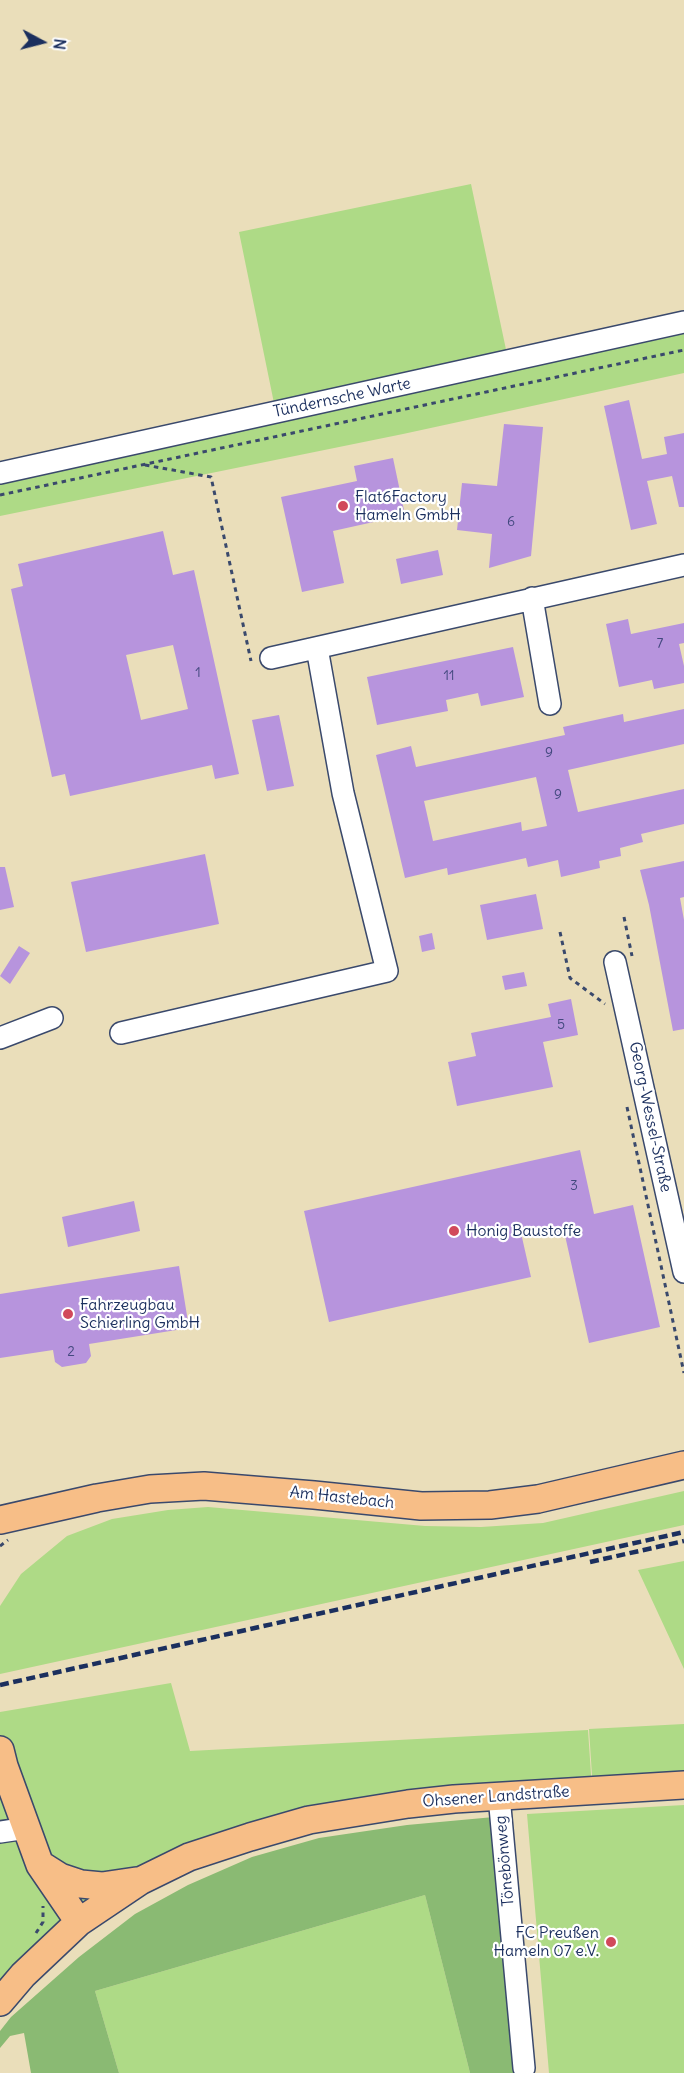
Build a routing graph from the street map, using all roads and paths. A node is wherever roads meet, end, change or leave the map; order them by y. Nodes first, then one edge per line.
1 (684, 322) edge
2 (684, 350) edge
3 (143, 464) junction
4 (0, 473) edge
5 (0, 495) edge
6 (684, 565) edge
7 (532, 598) junction
8 (317, 648) junction
9 (261, 660) joint
10 (550, 704) dead end
11 (560, 932) dead end
12 (615, 962) dead end
13 (606, 1004) dead end
14 (52, 1018) dead end
15 (121, 1033) dead end
16 (0, 1038) edge
17 (625, 1096) dead end
18 (684, 1272) edge
19 (684, 1372) edge
20 (684, 1465) edge
21 (0, 1520) edge
22 (0, 1749) edge
23 (684, 1785) edge
24 (499, 1796) junction
25 (27, 1828) junction
26 (0, 1832) edge
27 (40, 1864) junction
28 (140, 1881) junction
29 (43, 1902) dead end
30 (79, 1922) junction
31 (45, 1953) junction
32 (0, 2002) edge
33 (524, 2068) dead end

1 - 4 street, Tündernsche Warte
2 - 3 path, Tündernsche Warte
3 - 5 path, Tündernsche Warte
3 - 9 path
6 - 7 street
7 - 8 street
7 - 10 street
8 - 9 street
8 - 15 street
11 - 13 path
12 - 18 street, Georg-Wessel-Straße
14 - 16 street
17 - 19 path
20 - 21 main road, Am Hastebach
22 - 25 main road
23 - 24 main road, Ohsener Landstraße
24 - 28 main road, Ohsener Landstraße
24 - 33 street, Tönebönweg
25 - 26 street
25 - 27 main road
27 - 28 main road
27 - 30 main road
28 - 30 main road
29 - 31 path
30 - 31 main road
31 - 32 main road

